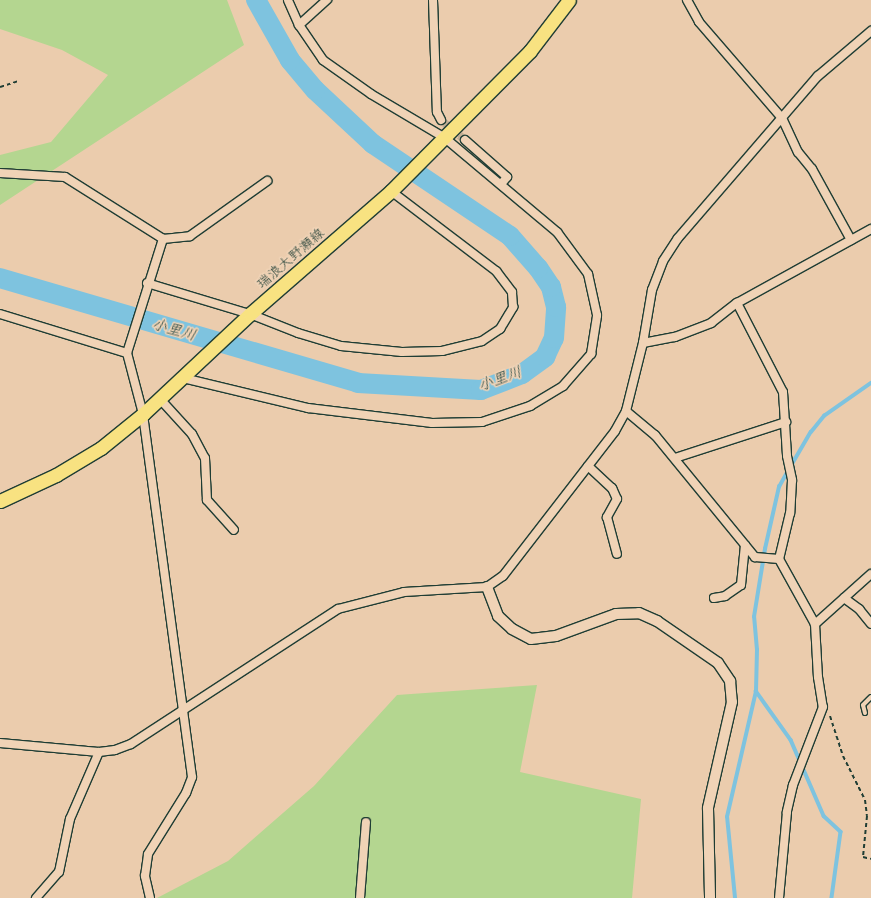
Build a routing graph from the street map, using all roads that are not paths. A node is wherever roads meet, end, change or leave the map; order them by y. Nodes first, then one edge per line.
1 (288, 0) edge
2 (327, 0) edge
3 (433, 0) edge
4 (569, 0) edge
5 (687, 0) edge
6 (299, 25) junction
7 (871, 31) edge
8 (782, 118) junction
9 (441, 120) tunnel mouth
10 (465, 140) tunnel mouth
11 (442, 141) junction
12 (0, 173) edge
13 (267, 181) dead end
14 (502, 183) junction
15 (391, 191) junction
16 (871, 229) edge
17 (163, 239) junction
18 (851, 240) junction
19 (147, 283) junction
20 (738, 303) junction
21 (0, 314) edge
22 (248, 317) junction
23 (643, 343) junction
24 (127, 353) junction
25 (186, 375) junction
26 (160, 399) junction
27 (626, 411) junction
28 (143, 414) junction
29 (786, 422) junction
30 (675, 458) junction
31 (588, 466) junction
32 (0, 501) edge
33 (234, 530) dead end
34 (745, 545) junction
35 (617, 554) dead end
36 (780, 559) junction
37 (871, 574) edge
38 (487, 587) junction
39 (714, 598) dead end
40 (844, 598) junction
41 (816, 624) junction
42 (871, 624) edge
43 (871, 697) edge
44 (182, 712) junction
45 (865, 714) dead end
46 (0, 743) edge
47 (99, 752) junction
48 (366, 822) dead end
49 (36, 898) edge
50 (150, 898) edge
51 (360, 898) edge
52 (710, 898) edge
53 (779, 898) edge

1 - 6 street
2 - 6 street
3 - 9 street
4 - 11 main road, 瑞浪大野瀬線
5 - 8 street
6 - 11 street
7 - 8 street
8 - 18 street
8 - 23 street
10 - 14 street
11 - 14 street
11 - 15 main road, 瑞浪大野瀬線
12 - 17 street
13 - 17 street
14 - 25 street
15 - 22 main road, 瑞浪大野瀬線
15 - 22 street
16 - 18 street
17 - 19 street
18 - 20 street
19 - 22 street
19 - 24 street
20 - 23 street
20 - 29 street
21 - 24 street
22 - 25 main road, 瑞浪大野瀬線
23 - 27 street
24 - 28 street
25 - 26 main road, 瑞浪大野瀬線
26 - 28 main road, 瑞浪大野瀬線
26 - 33 street
27 - 30 street
27 - 31 street
28 - 32 main road, 瑞浪大野瀬線
28 - 44 street
29 - 30 street
29 - 36 street
30 - 34 street
31 - 35 street
31 - 38 street
34 - 36 street
34 - 39 street
36 - 41 street
37 - 40 street
38 - 44 street
38 - 52 street
40 - 41 street
40 - 42 street
41 - 53 street
43 - 45 lane
44 - 47 street
44 - 50 street
46 - 47 street
47 - 49 street
48 - 51 street

